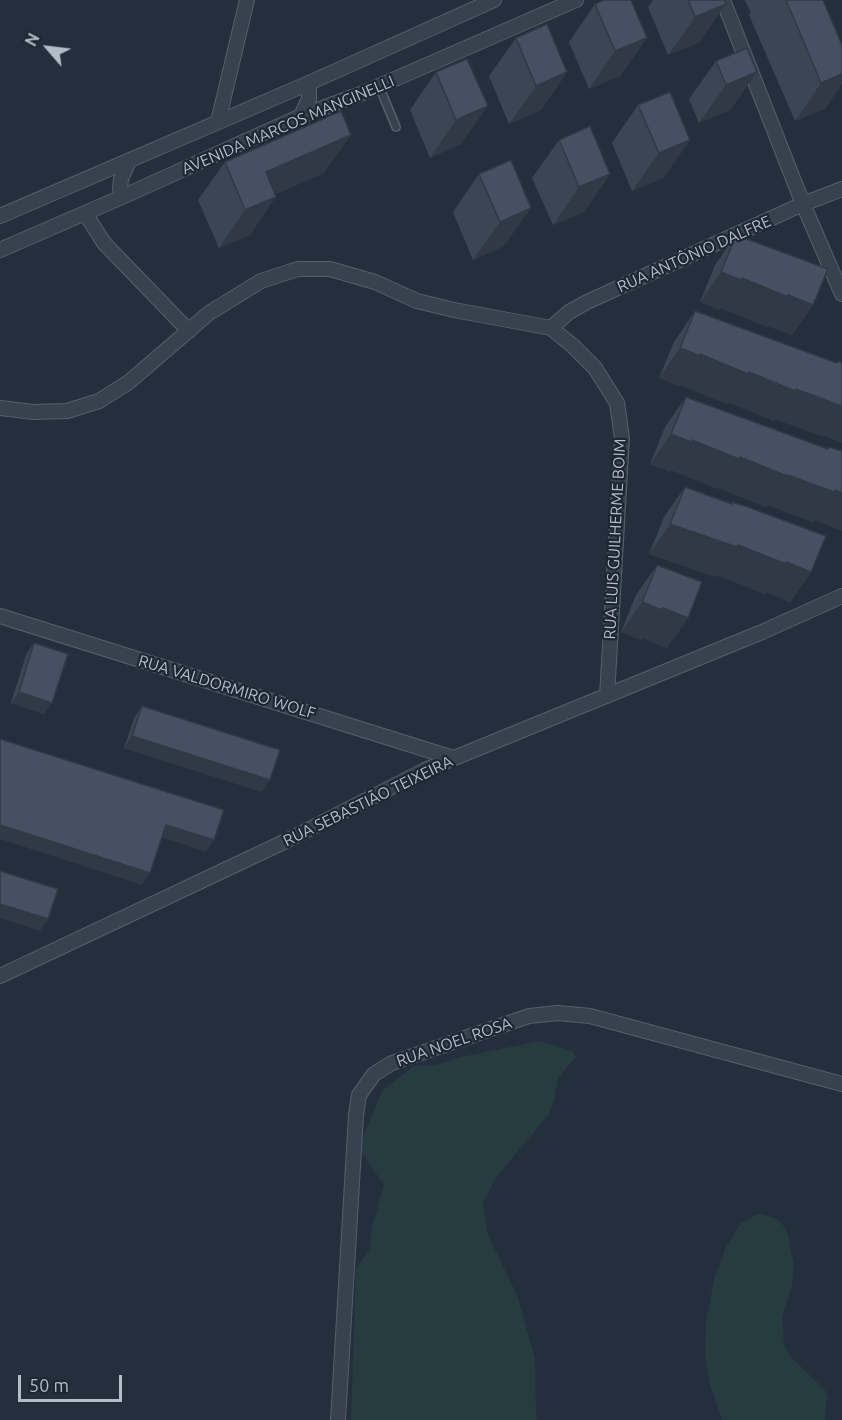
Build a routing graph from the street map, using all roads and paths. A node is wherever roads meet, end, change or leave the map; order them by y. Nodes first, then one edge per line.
1 (247, 0) edge
2 (494, 0) edge
3 (576, 0) edge
4 (723, 0) edge
5 (309, 83) junction
6 (379, 86) junction
7 (301, 116) junction
8 (218, 122) junction
9 (396, 127) dead end
10 (129, 161) junction
11 (842, 189) edge
12 (122, 197) junction
13 (803, 204) junction
14 (85, 213) junction
15 (0, 216) edge
16 (0, 250) edge
17 (842, 294) edge
18 (550, 328) junction
19 (189, 331) junction
20 (0, 408) edge
21 (842, 596) edge
22 (0, 616) edge
23 (607, 696) junction
24 (453, 758) junction
25 (0, 976) edge
26 (842, 1084) edge
27 (338, 1420) edge

1 - 8 street
2 - 5 street, AVENIDA MARCOS MANGINELLI
3 - 6 street, AVENIDA MARCOS MANGINELLI
4 - 13 street
5 - 7 street
5 - 8 street, AVENIDA MARCOS MANGINELLI
6 - 7 street, AVENIDA MARCOS MANGINELLI
6 - 9 lane
7 - 12 street, AVENIDA MARCOS MANGINELLI
8 - 10 street, AVENIDA MARCOS MANGINELLI
10 - 12 street
10 - 15 street, AVENIDA MARCOS MANGINELLI
11 - 13 street, RUA ANTÔNIO DALFRE
12 - 14 street, AVENIDA MARCOS MANGINELLI
13 - 17 street
13 - 18 street, RUA ANTÔNIO DALFRE
14 - 16 street, AVENIDA MARCOS MANGINELLI
14 - 19 street
18 - 19 street, RUA LUIS GUILHERME BOIM
18 - 23 street, RUA LUIS GUILHERME BOIM
19 - 20 street, RUA LUIS GUILHERME BOIM
21 - 23 street, RUA SEBASTIÃO TEIXEIRA
22 - 24 street, RUA VALDORMIRO WOLF
23 - 24 street, RUA SEBASTIÃO TEIXEIRA
24 - 25 street, RUA SEBASTIÃO TEIXEIRA
26 - 27 street, RUA NOEL ROSA

